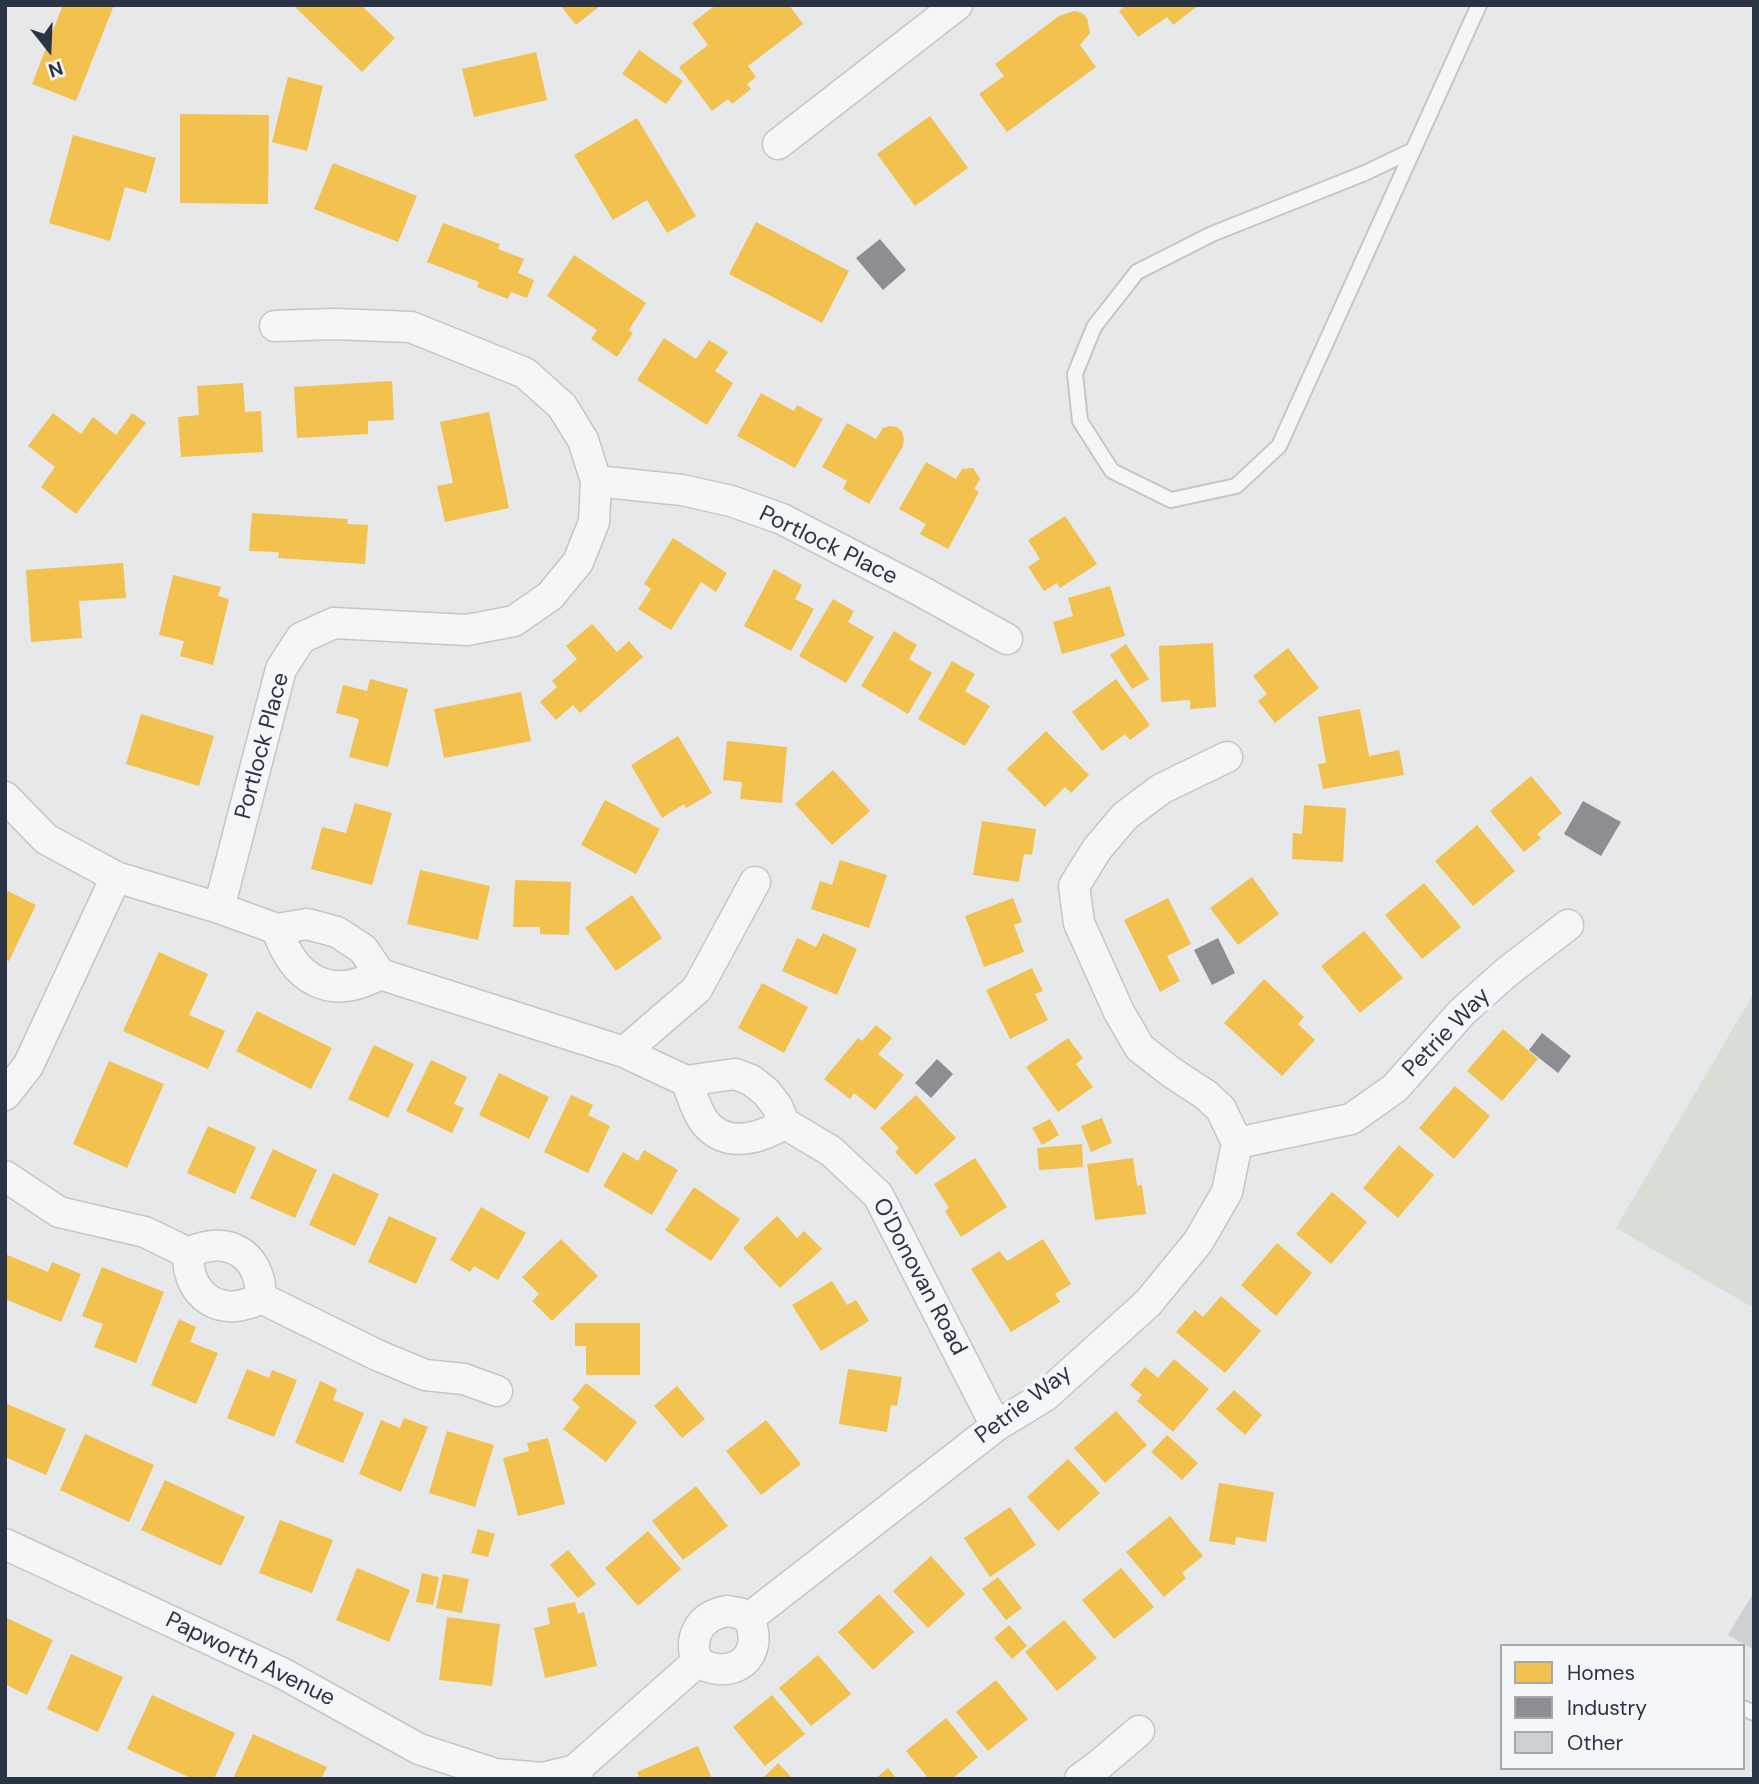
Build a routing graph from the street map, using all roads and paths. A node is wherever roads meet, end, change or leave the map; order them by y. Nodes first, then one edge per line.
1 (957, 5) edge
2 (1479, 5) edge
3 (778, 144) dead end
4 (1413, 150) junction
5 (275, 326) dead end
6 (596, 481) junction
7 (1007, 639) dead end
8 (1227, 757) dead end
9 (5, 797) edge
10 (117, 877) junction
11 (755, 882) dead end
12 (219, 908) junction
13 (1568, 925) dead end
14 (276, 929) junction
15 (380, 974) junction
16 (624, 1052) junction
17 (686, 1081) junction
18 (5, 1096) edge
19 (784, 1123) junction
20 (1237, 1143) junction
21 (5, 1176) edge
22 (188, 1253) junction
23 (261, 1298) junction
24 (497, 1391) dead end
25 (996, 1426) junction
26 (5, 1544) edge
27 (750, 1618) junction
28 (697, 1662) junction
29 (1139, 1731) dead end
30 (577, 1774) edge
31 (1080, 1779) edge

1 - 3 street
2 - 4 lane
4 - 4 lane
5 - 6 street, Portlock Place
6 - 7 street, Portlock Place
6 - 12 street, Portlock Place
8 - 20 street
9 - 10 street
10 - 12 street
10 - 18 street
11 - 16 street
12 - 14 street
13 - 20 street, Petrie Way
14 - 15 street
14 - 15 street
15 - 16 street
16 - 17 street
17 - 19 street, O'Donovan Road
17 - 19 street
19 - 25 street, O'Donovan Road
20 - 25 street, Petrie Way
21 - 22 street
22 - 23 street
22 - 23 street
23 - 24 street
25 - 27 street, Petrie Way
26 - 30 street, Papworth Avenue
27 - 28 street
27 - 28 street
28 - 30 street
29 - 31 street

